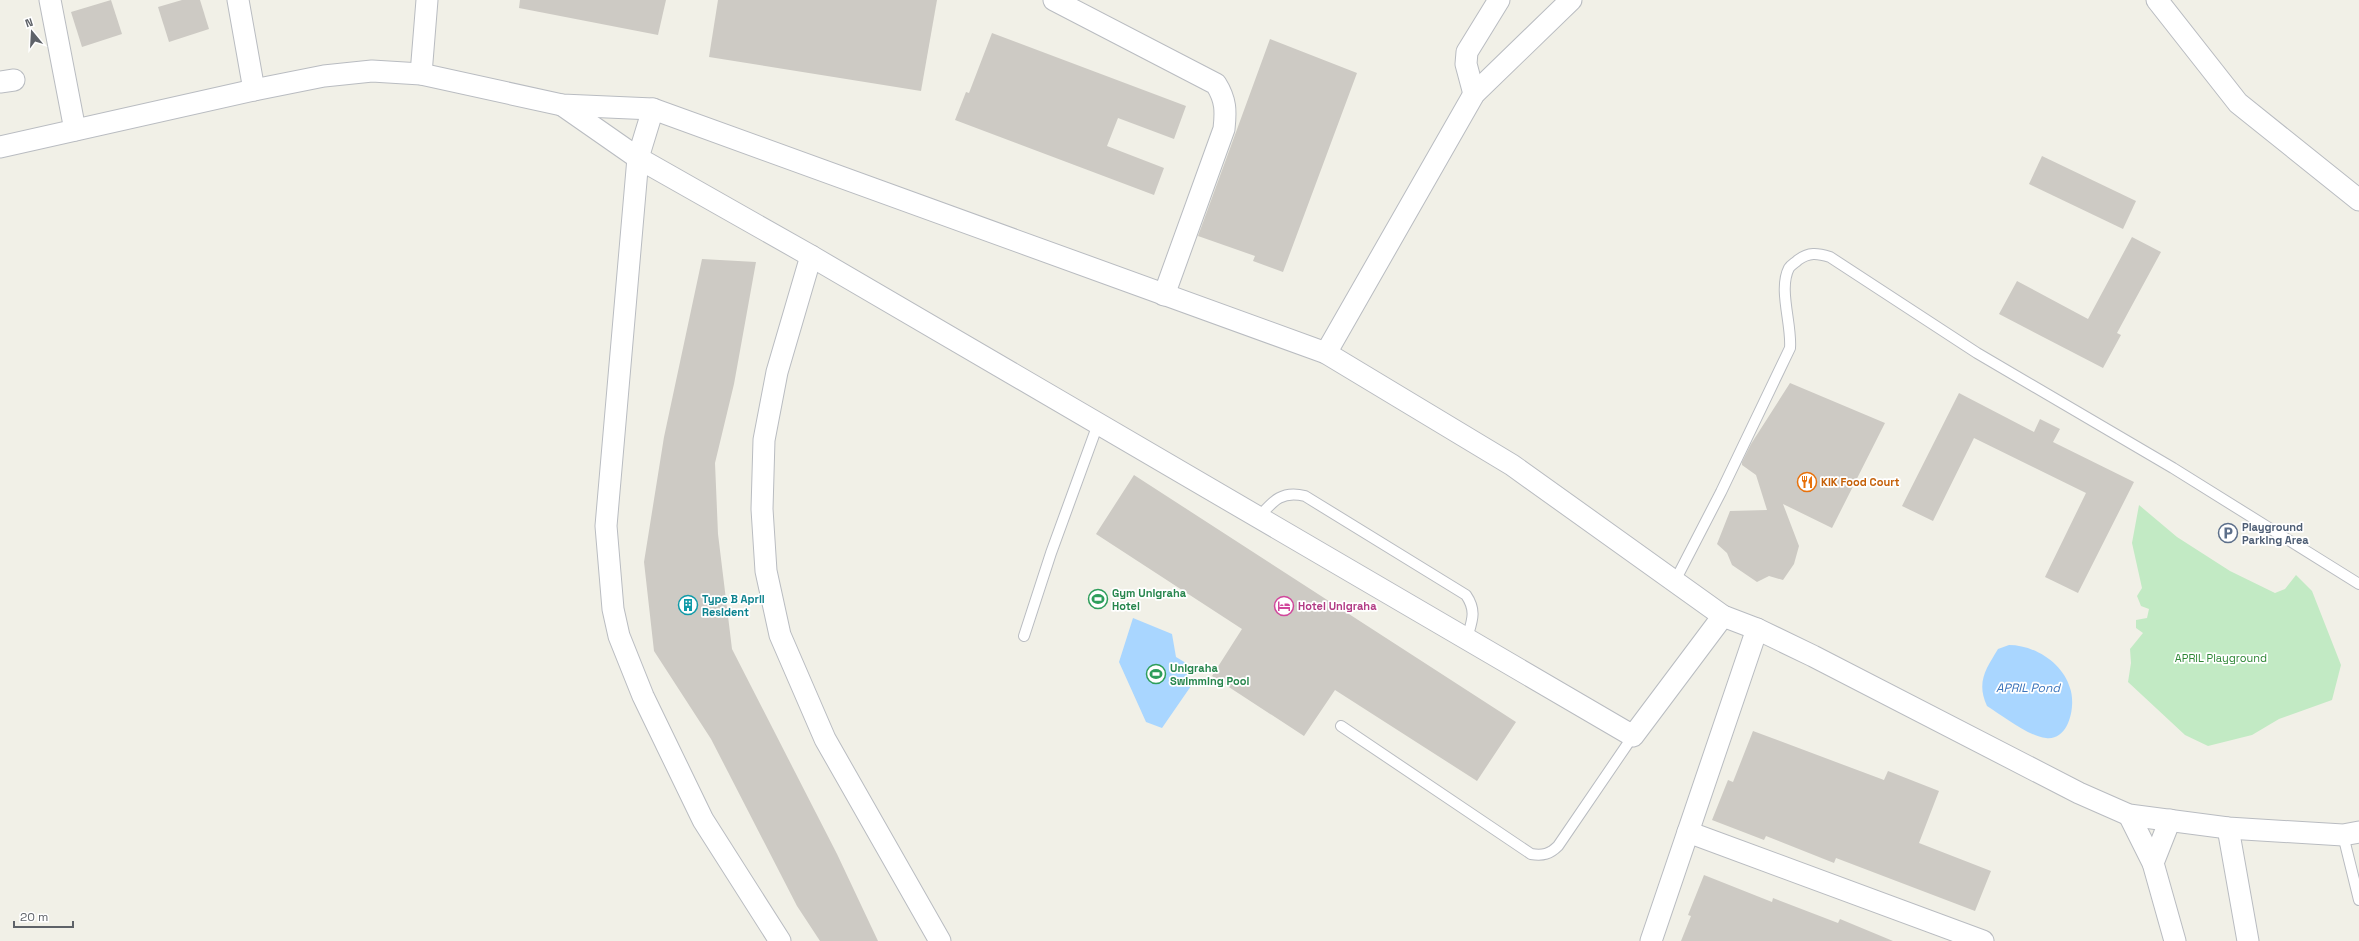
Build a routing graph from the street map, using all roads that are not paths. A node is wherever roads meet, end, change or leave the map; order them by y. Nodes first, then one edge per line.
1 (50, 0) edge
2 (238, 0) edge
3 (427, 0) edge
4 (1054, 0) edge
5 (1499, 0) edge
6 (1571, 0) edge
7 (2157, 0) edge
8 (421, 74) junction
9 (254, 90) junction
10 (1474, 94) junction
11 (562, 105) junction
12 (653, 109) junction
13 (75, 130) junction
14 (0, 146) edge
15 (638, 158) junction
16 (2359, 200) edge
17 (811, 256) junction
18 (1164, 295) junction
19 (1326, 353) junction
20 (1098, 424) junction
21 (1259, 516) junction
22 (1674, 581) junction
23 (2359, 584) edge
24 (1723, 616) junction
25 (1757, 629) junction
26 (1024, 636) dead end
27 (1467, 638) junction
28 (1341, 726) dead end
29 (1634, 736) junction
30 (2129, 815) junction
31 (2170, 820) junction
32 (2228, 828) junction
33 (1688, 832) junction
34 (2351, 834) edge
35 (2153, 863) junction
36 (2359, 900) edge
37 (780, 941) edge
38 (940, 941) edge
39 (1651, 941) edge
40 (1983, 941) edge
41 (2175, 941) edge
42 (2248, 941) edge

1 - 13 street
2 - 9 street
3 - 8 street
4 - 18 street
5 - 10 street
6 - 10 street
7 - 16 street
8 - 9 street
8 - 11 street
9 - 13 street
10 - 19 street
11 - 12 street
11 - 15 street
12 - 15 street
12 - 18 street
13 - 14 street
15 - 17 street
15 - 37 street
17 - 20 street
17 - 38 street
18 - 19 street
19 - 22 street
20 - 21 street
20 - 26 lane
21 - 27 street
21 - 27 lane
22 - 23 lane
22 - 24 street
24 - 25 street
24 - 29 street
25 - 30 street
25 - 33 street
27 - 29 street
28 - 29 lane
30 - 31 street
30 - 35 street
31 - 32 street
31 - 35 street
32 - 34 street
32 - 42 street
33 - 39 street
33 - 40 street
34 - 36 lane
35 - 41 street

